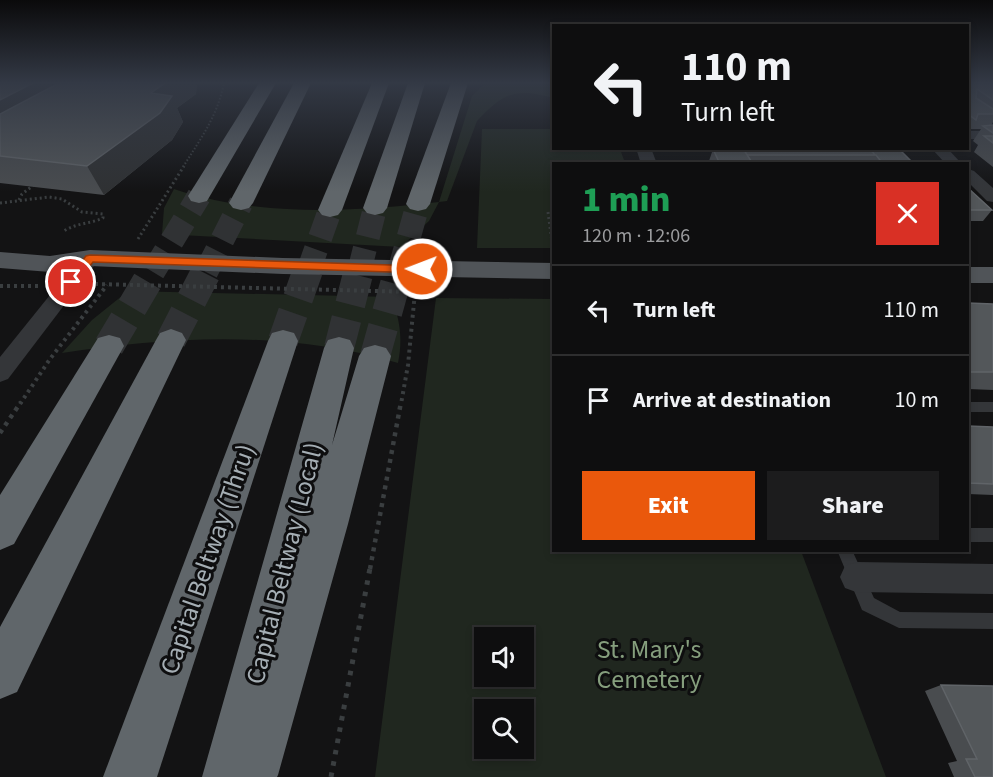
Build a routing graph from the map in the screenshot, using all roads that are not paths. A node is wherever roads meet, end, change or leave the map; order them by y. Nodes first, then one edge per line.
1 (231, 119) edge
2 (246, 119) edge
3 (284, 119) edge
4 (366, 119) edge
5 (405, 119) edge
6 (448, 119) edge
7 (969, 135) edge
8 (993, 135) edge
9 (940, 150) edge
10 (954, 162) edge
11 (969, 175) edge
12 (992, 194) edge
13 (241, 203) tunnel mouth
14 (418, 204) tunnel mouth
15 (375, 208) tunnel mouth
16 (330, 210) tunnel mouth
17 (0, 237) edge
18 (90, 258) junction
19 (0, 260) edge
20 (552, 271) edge
21 (969, 275) edge
22 (993, 275) edge
23 (171, 340) tunnel mouth
24 (283, 341) tunnel mouth
25 (109, 346) tunnel mouth
26 (0, 373) edge
27 (969, 407) edge
28 (993, 407) edge
29 (0, 531) edge
30 (969, 535) edge
31 (993, 536) edge
32 (850, 564) edge
33 (993, 579) edge
34 (993, 621) edge
35 (0, 675) edge
36 (130, 777) edge
37 (229, 777) edge
38 (250, 777) edge

1 - 2 highway
3 - 13 highway
4 - 16 highway
5 - 15 highway
6 - 14 highway
7 - 8 street
9 - 10 street
11 - 12 street
17 - 18 main road
18 - 19 main road
18 - 20 main road
18 - 26 street
21 - 22 main road
23 - 35 highway
24 - 36 highway, Capital Beltway (Thru)
25 - 29 highway
27 - 28 lane
30 - 31 lane
32 - 33 street
32 - 34 lane
37 - 38 highway, Capital Beltway (Local)

